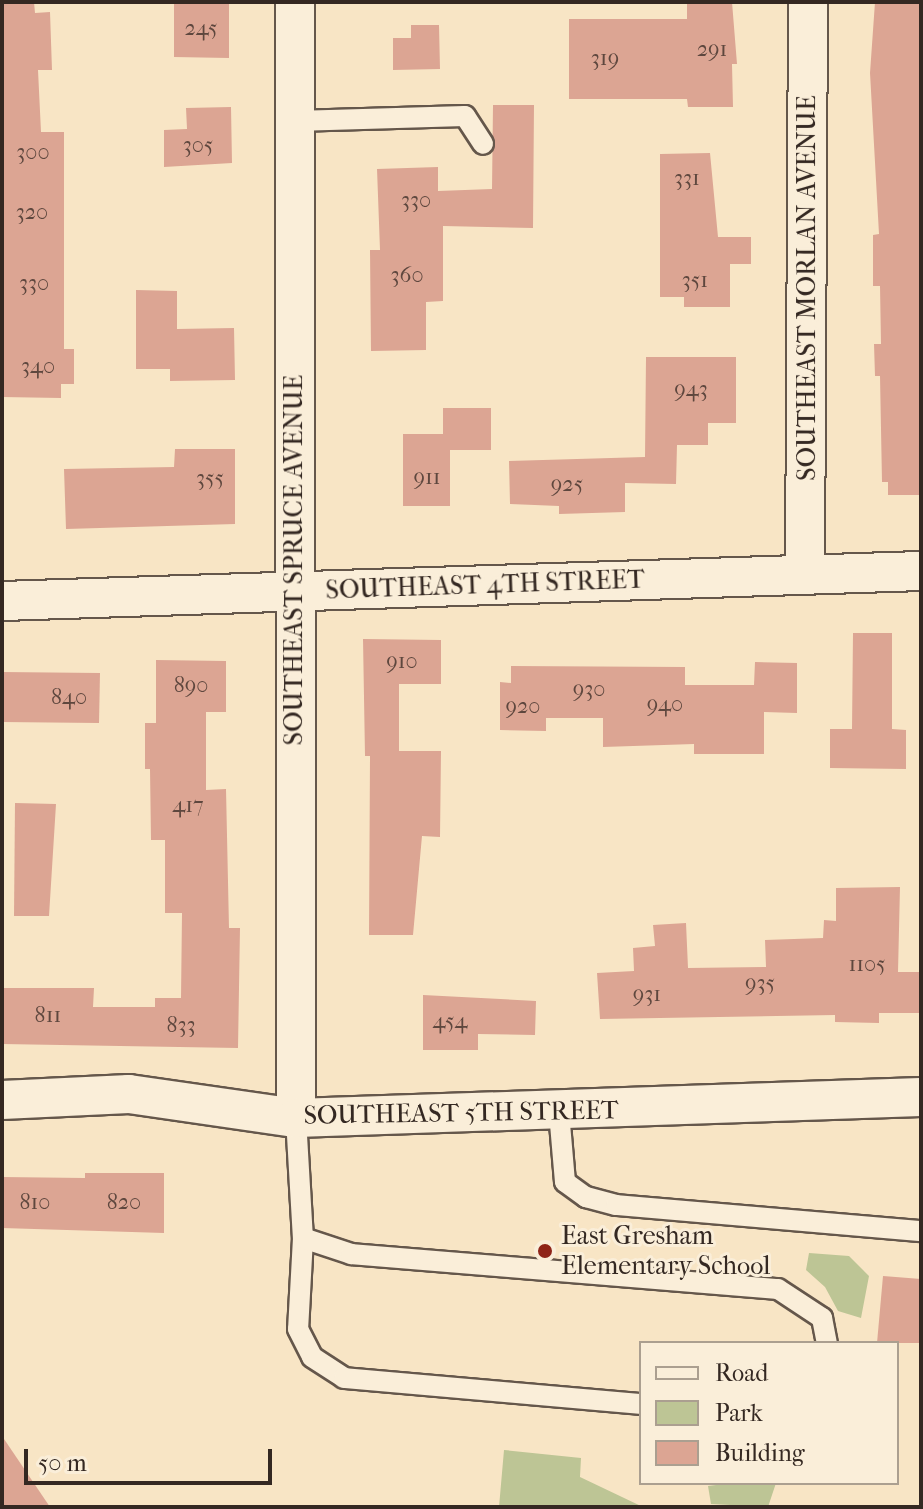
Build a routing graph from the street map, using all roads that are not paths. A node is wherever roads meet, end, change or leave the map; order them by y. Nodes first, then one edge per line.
1 (295, 2) edge
2 (808, 2) edge
3 (295, 121) junction
4 (483, 144) dead end
5 (921, 571) edge
6 (805, 575) junction
7 (293, 591) junction
8 (2, 601) edge
9 (921, 1097) edge
10 (2, 1100) edge
11 (559, 1112) junction
12 (296, 1118) junction
13 (921, 1231) edge
14 (303, 1238) junction
15 (827, 1341) edge
16 (639, 1404) edge

1 - 3 street, SOUTHEAST SPRUCE AVENUE
2 - 6 street, SOUTHEAST MORLAN AVENUE
3 - 4 lane
3 - 7 street, SOUTHEAST SPRUCE AVENUE
5 - 6 street, SOUTHEAST 4TH STREET
6 - 7 street, SOUTHEAST 4TH STREET
7 - 8 street, SOUTHEAST 4TH STREET
7 - 12 street, SOUTHEAST SPRUCE AVENUE
9 - 11 street, SOUTHEAST 5TH STREET
10 - 12 street, SOUTHEAST 5TH STREET
11 - 12 street, SOUTHEAST 5TH STREET
11 - 13 lane
12 - 14 lane
14 - 15 lane
14 - 16 lane

